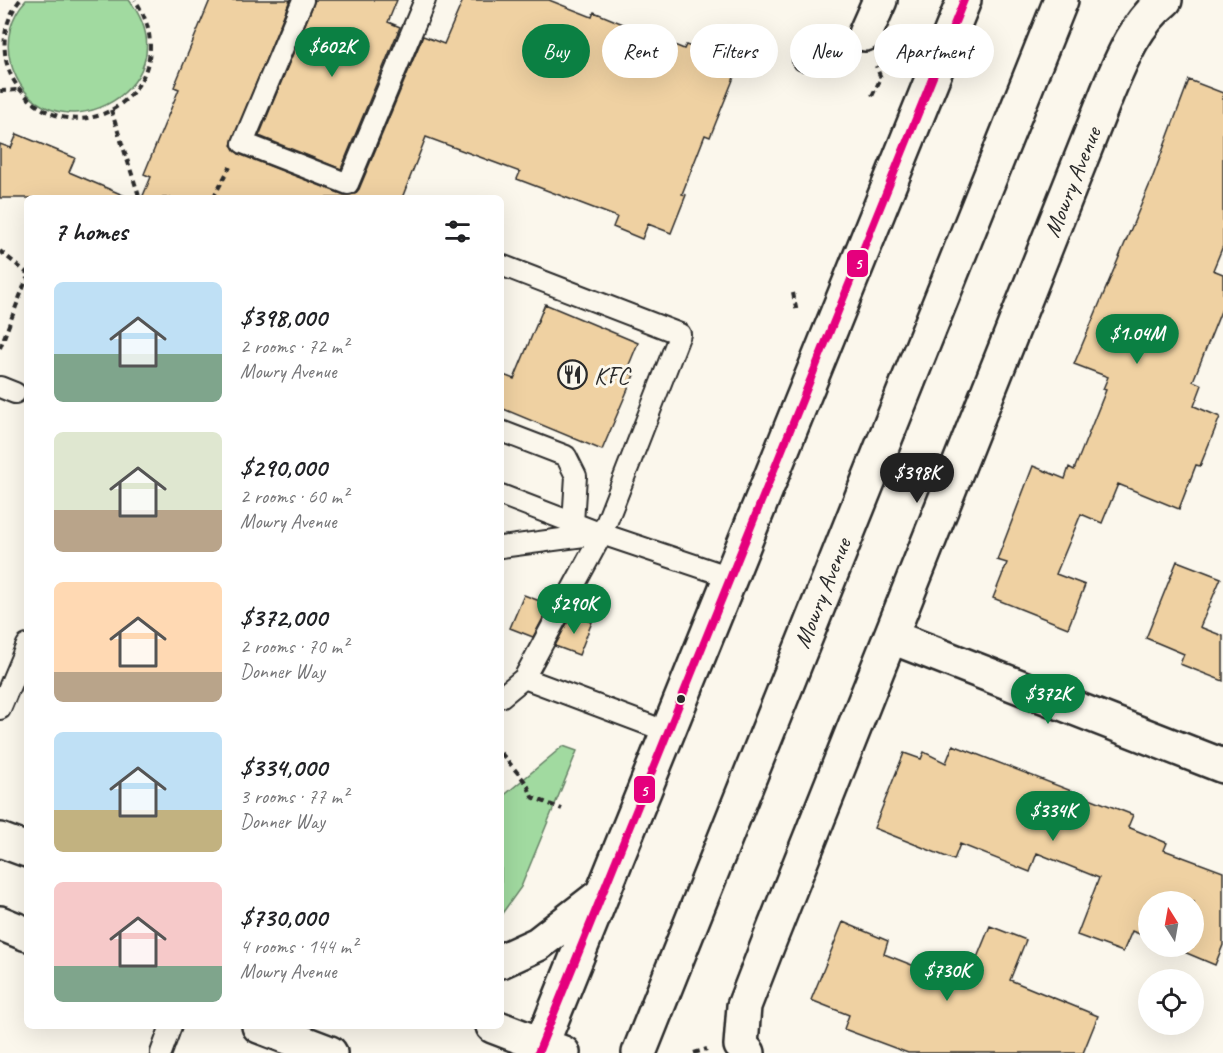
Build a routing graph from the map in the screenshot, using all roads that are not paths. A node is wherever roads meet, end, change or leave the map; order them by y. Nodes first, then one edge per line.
1 (303, 0) edge
2 (425, 0) edge
3 (880, 0) edge
4 (964, 0) edge
5 (1061, 0) edge
6 (1165, 0) edge
7 (865, 34) joint
8 (862, 36) edge
9 (504, 266) edge
10 (504, 432) edge
11 (504, 496) edge
12 (573, 523) junction
13 (602, 534) junction
14 (504, 548) edge
15 (730, 577) junction
16 (892, 637) junction
17 (24, 652) edge
18 (524, 678) junction
19 (504, 695) edge
20 (0, 709) edge
21 (668, 732) junction
22 (1223, 766) edge
23 (0, 840) edge
24 (24, 849) edge
25 (602, 894) junction
26 (0, 923) edge
27 (24, 933) edge
28 (504, 960) edge
29 (170, 1029) edge
30 (263, 1029) edge
31 (266, 1029) edge
32 (500, 1029) edge
33 (744, 1049) edge
34 (547, 1050) edge
35 (161, 1053) edge
36 (303, 1053) edge
37 (330, 1053) edge
38 (639, 1053) edge

1 - 2 lane
3 - 7 main road
4 - 15 main road
5 - 38 main road, Mowry Avenue
6 - 16 main road, Mowry Avenue
7 - 8 lane
9 - 13 lane
10 - 12 lane
11 - 12 lane
12 - 13 lane
13 - 14 lane
13 - 15 lane
13 - 18 lane
15 - 21 main road
16 - 22 main road
16 - 33 main road, Mowry Avenue
17 - 20 lane
18 - 19 lane
18 - 21 lane
21 - 25 main road
23 - 24 main road
25 - 28 main road
25 - 34 main road
26 - 27 main road
29 - 35 lane
30 - 36 main road
31 - 37 main road
32 - 34 main road

